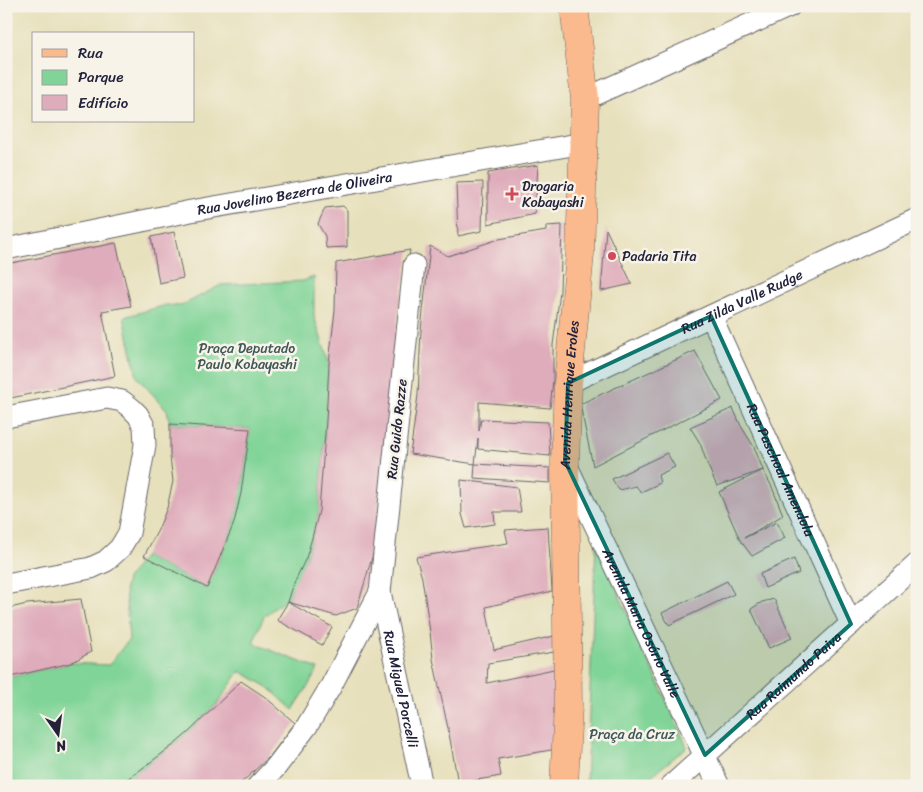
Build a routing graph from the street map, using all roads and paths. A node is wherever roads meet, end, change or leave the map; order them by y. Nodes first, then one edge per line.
1 (574, 6) edge
2 (790, 6) edge
3 (586, 99) junction
4 (584, 143) junction
5 (917, 219) edge
6 (6, 249) edge
7 (414, 265) dead end
8 (711, 316) junction
9 (568, 383) junction
10 (6, 417) edge
11 (565, 461) junction
12 (917, 564) edge
13 (6, 584) edge
14 (380, 592) junction
15 (851, 624) junction
16 (704, 755) junction
17 (418, 765) junction
18 (258, 786) edge
19 (407, 786) edge
20 (422, 786) edge
21 (564, 786) edge
22 (671, 786) edge
23 (719, 786) edge

1 - 3 main road, Avenida Henrique Eroles
2 - 3 street
3 - 4 main road, Avenida Henrique Eroles
4 - 6 street, Rua Jovelino Bezerra de Oliveira
4 - 9 main road, Avenida Henrique Eroles
5 - 8 street, Rua Zilda Valle Rudge
7 - 14 street, Rua Guido Razze
8 - 9 street, Rua Zilda Valle Rudge
8 - 15 street, Rua Paschoal Amendola
9 - 11 main road, Avenida Henrique Eroles
10 - 13 street
11 - 16 street, Avenida Maria Osório Valle
11 - 21 main road, Avenida Henrique Eroles
12 - 15 street, Rua Raimundo Paiva
14 - 17 street, Rua Miguel Porcelli
14 - 18 street
15 - 16 street, Rua Raimundo Paiva
16 - 22 street, Rua Raimundo Paiva
16 - 23 street, Avenida Maria Osório Valle
17 - 19 street
17 - 20 street, Rua Miguel Porcelli

